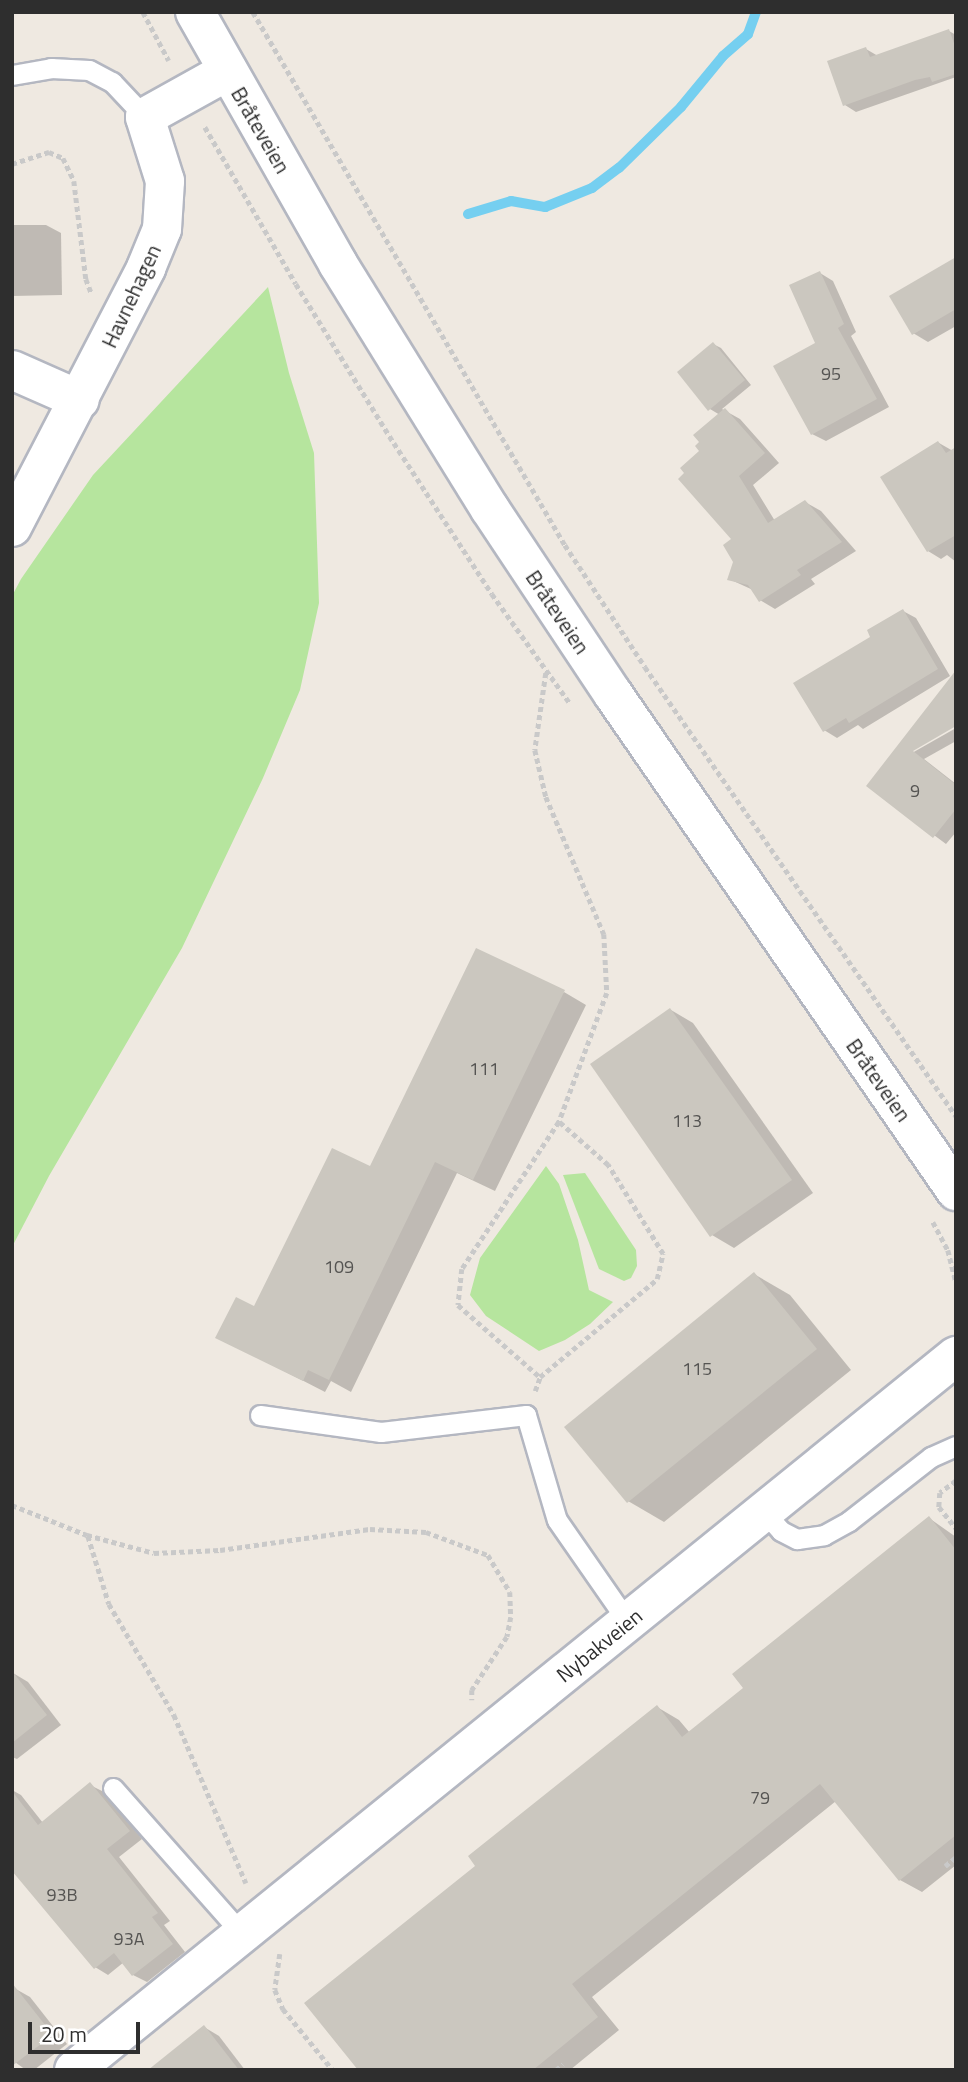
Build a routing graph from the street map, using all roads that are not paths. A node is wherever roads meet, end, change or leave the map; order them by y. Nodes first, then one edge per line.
1 (195, 12) edge
2 (228, 71) junction
3 (12, 75) edge
4 (145, 117) junction
5 (12, 370) edge
6 (80, 400) junction
7 (12, 527) edge
8 (956, 1191) edge
9 (956, 1356) edge
10 (260, 1415) dead end
11 (956, 1446) edge
12 (764, 1512) junction
13 (628, 1622) junction
14 (113, 1788) dead end
15 (252, 1926) junction
16 (74, 2070) edge

1 - 2 street, Bråteveien
2 - 4 street
2 - 8 street, Bråteveien
3 - 4 lane
4 - 6 street, Havnehagen
5 - 6 street
6 - 7 street, Havnehagen
9 - 12 street, Nybakveien
10 - 13 lane
11 - 12 lane
12 - 13 street, Nybakveien
13 - 15 street, Nybakveien
14 - 15 lane
15 - 16 street, Nybakveien

